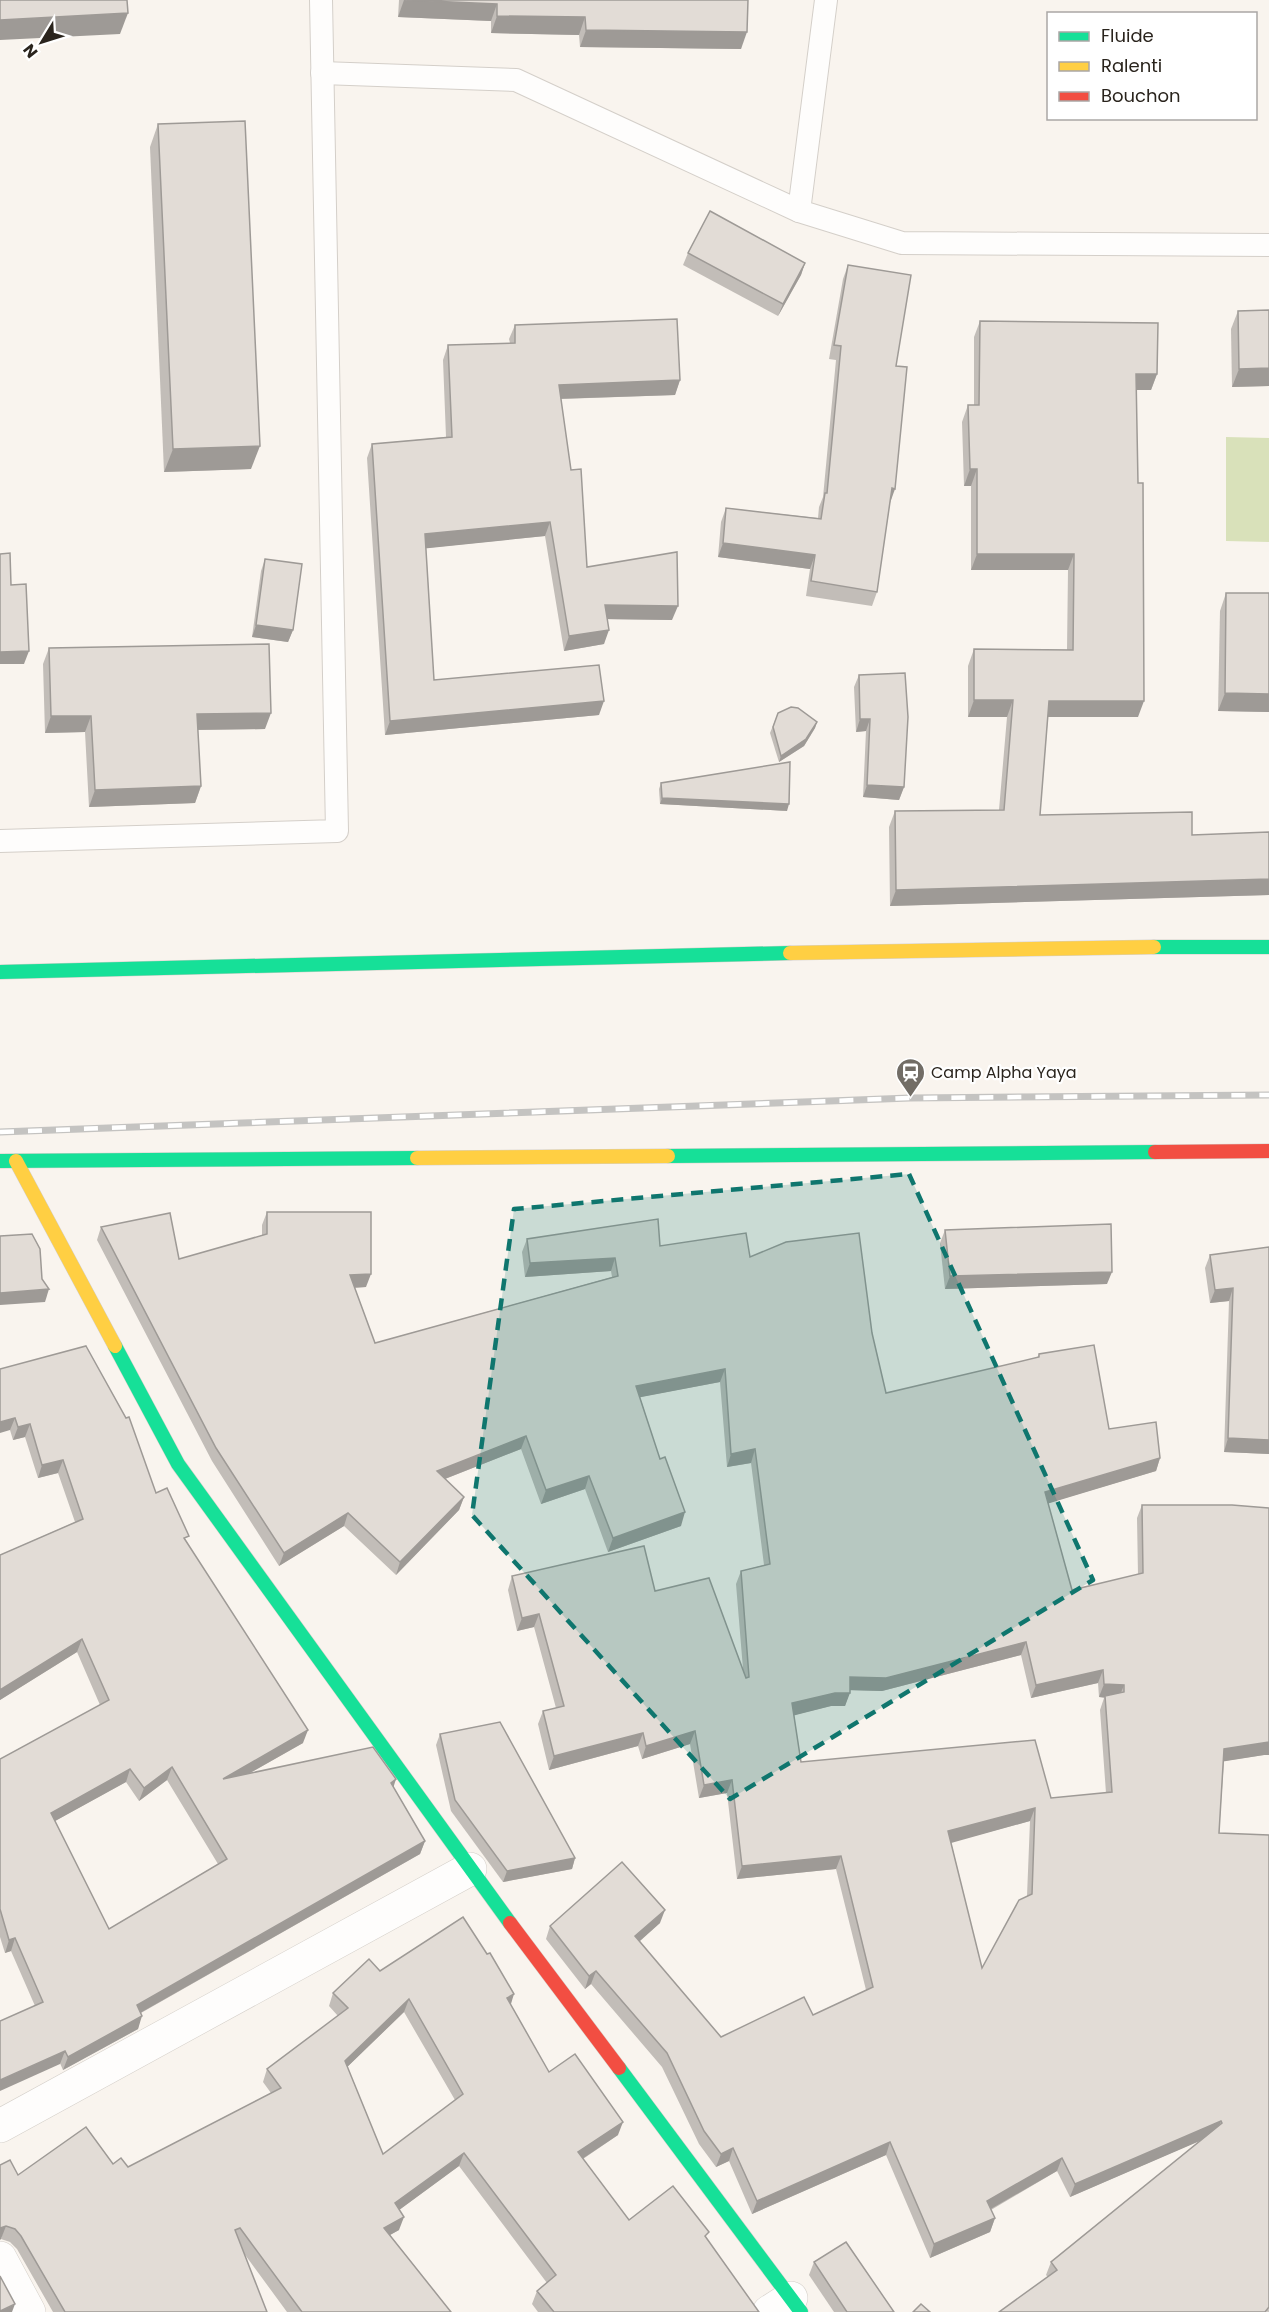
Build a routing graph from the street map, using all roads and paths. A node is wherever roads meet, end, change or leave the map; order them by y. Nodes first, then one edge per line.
1 (321, 0) edge
2 (826, 0) edge
3 (322, 73) junction
4 (800, 211) junction
5 (1269, 245) edge
6 (0, 841) edge
7 (1269, 947) edge
8 (0, 972) edge
9 (1269, 1151) edge
10 (0, 1161) edge
11 (16, 1161) junction
12 (470, 1869) junction
13 (0, 2126) edge
14 (0, 2258) edge
15 (787, 2307) edge
16 (29, 2312) edge

1 - 3 lane
2 - 4 lane
3 - 4 lane
3 - 6 lane
4 - 5 lane
7 - 8 street
9 - 11 street
10 - 11 street
11 - 12 street
12 - 13 street
12 - 15 street
14 - 16 street

